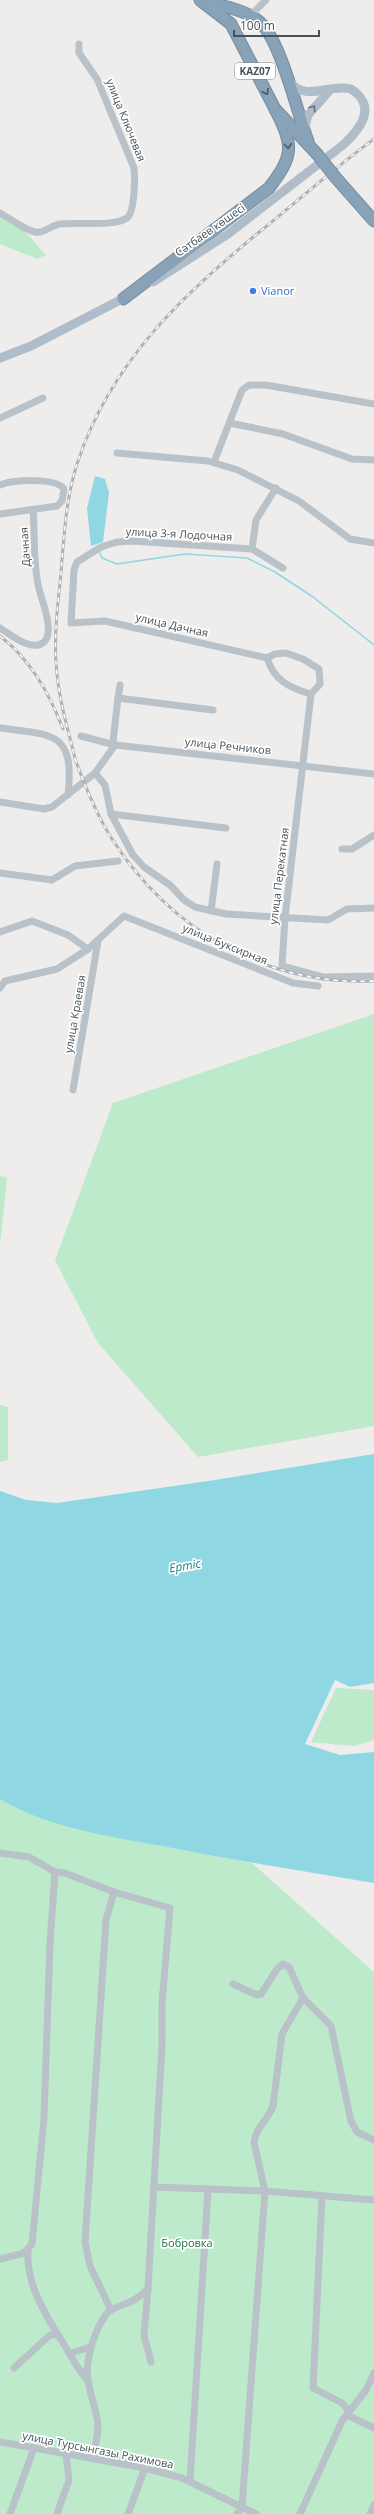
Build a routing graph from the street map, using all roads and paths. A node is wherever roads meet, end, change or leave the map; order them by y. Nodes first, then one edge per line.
1 (266, 0) edge
2 (202, 1) edge
3 (251, 15) junction
4 (237, 32) junction
5 (79, 44) dead end
6 (286, 77) junction
7 (329, 91) junction
8 (295, 100) junction
9 (275, 110) junction
10 (304, 131) junction
11 (313, 150) junction
12 (0, 213) edge
13 (374, 220) edge
14 (123, 299) junction
15 (0, 358) edge
16 (43, 398) dead end
17 (374, 404) edge
18 (0, 418) edge
19 (230, 423) junction
20 (117, 452) dead end
21 (374, 460) edge
22 (214, 462) junction
23 (0, 485) edge
24 (276, 488) junction
25 (33, 510) junction
26 (0, 514) edge
27 (374, 543) edge
28 (252, 549) junction
29 (283, 568) dead end
30 (71, 623) joint
31 (0, 628) edge
32 (267, 658) junction
33 (120, 685) dead end
34 (311, 694) junction
35 (118, 698) junction
36 (213, 710) dead end
37 (0, 728) edge
38 (81, 736) dead end
39 (115, 745) junction
40 (303, 766) junction
41 (95, 773) junction
42 (374, 774) edge
43 (68, 795) junction
44 (0, 802) edge
45 (111, 814) junction
46 (226, 828) dead end
47 (374, 835) edge
48 (342, 850) dead end
49 (118, 861) dead end
50 (217, 864) dead end
51 (0, 873) edge
52 (374, 908) edge
53 (211, 911) junction
54 (124, 916) joint
55 (284, 918) junction
56 (0, 932) edge
57 (98, 941) junction
58 (88, 949) junction
59 (374, 976) edge
60 (318, 986) dead end
61 (0, 988) edge
62 (73, 1090) dead end
63 (0, 1853) edge
64 (55, 1872) junction
65 (114, 1892) junction
66 (233, 1984) dead end
67 (303, 1998) junction
68 (374, 2140) edge
69 (154, 2187) junction
70 (208, 2190) junction
71 (265, 2191) junction
72 (322, 2196) junction
73 (374, 2200) edge
74 (28, 2250) junction
75 (0, 2259) edge
76 (148, 2288) junction
77 (111, 2310) junction
78 (58, 2335) junction
79 (91, 2346) junction
80 (71, 2353) junction
81 (151, 2362) dead end
82 (14, 2368) dead end
83 (374, 2373) edge
84 (88, 2380) junction
85 (348, 2413) junction
86 (374, 2428) edge
87 (0, 2442) edge
88 (34, 2448) junction
89 (66, 2454) junction
90 (93, 2459) junction
91 (145, 2468) junction
92 (190, 2481) junction
93 (374, 2505) edge
94 (242, 2507) junction
95 (10, 2514) edge
96 (57, 2514) edge
97 (128, 2514) edge
98 (237, 2514) edge
99 (256, 2514) edge
100 (300, 2514) edge
101 (370, 2514) edge

1 - 3 street
2 - 3 highway, KAZ07
2 - 4 highway, KAZ07
3 - 4 highway
3 - 6 highway, KAZ07
4 -> 9 highway, KAZ07
5 - 12 street, улица Ключевая
6 - 7 main road, Сәтбаев көшесі
6 - 8 highway, KAZ07
10 -> 7 main road
7 - 14 main road, Сәтбаев көшесі
8 - 9 highway
8 - 10 highway, KAZ07
9 - 11 highway, KAZ07
9 -> 14 highway
10 - 11 highway
11 - 13 highway, KAZ07, bridge
14 - 15 main road, Сәтбаев көшесі
16 - 18 street
17 - 19 street
19 - 21 street
19 - 22 street
20 - 22 street
22 - 24 street
23 - 25 street
24 - 27 street
24 - 28 street
25 - 26 street
25 - 31 street, Дачная
28 - 29 street, улица 3-я Лодочная
28 - 30 street, улица 3-я Лодочная
30 - 32 street, улица Дачная
32 - 34 street
32 - 34 street
33 - 35 street
34 - 40 street, улица Перекатная
35 - 36 street
35 - 39 street
37 - 43 street
38 - 39 street, улица Речников
39 - 40 street, улица Речников
39 - 41 street
40 - 42 street, улица Речников
40 - 55 street, улица Перекатная
41 - 43 street
41 - 45 street
43 - 44 street
45 - 46 street
45 - 53 street
47 - 48 street
49 - 51 street
50 - 53 street
52 - 55 street
53 - 55 street
54 - 57 street, улица Краевая
54 - 60 street, улица Буксирная
55 - 59 street, улица Перекатная
56 - 58 street
57 - 58 street, улица Краевая
57 - 62 street, улица Краевая
58 - 61 street, улица Краевая
63 - 64 street
64 - 65 street
64 - 74 street
65 - 69 street
65 - 77 street
66 - 67 street
67 - 68 street
67 - 71 street
69 - 70 street
69 - 76 street
70 - 71 street
70 - 92 street
71 - 72 street
71 - 94 street
72 - 73 street
72 - 85 street
74 - 75 street
74 - 78 street
76 - 77 street
76 - 81 street
77 - 79 street
78 - 80 street
78 - 82 street
79 - 80 street
79 - 84 street
80 - 84 street
83 - 85 street
84 - 90 street
85 - 86 street
85 - 100 street
87 - 88 street, улица Турсынгазы Рахимова
88 - 89 street, улица Турсынгазы Рахимова
88 - 95 street
89 - 90 street, улица Турсынгазы Рахимова
89 - 96 street
90 - 91 street, улица Турсынгазы Рахимова
91 - 92 street, улица Турсынгазы Рахимова
91 - 97 street
92 - 94 street, улица Турсынгазы Рахимова
93 - 101 street
94 - 98 street
94 - 99 street, улица Турсынгазы Рахимова

